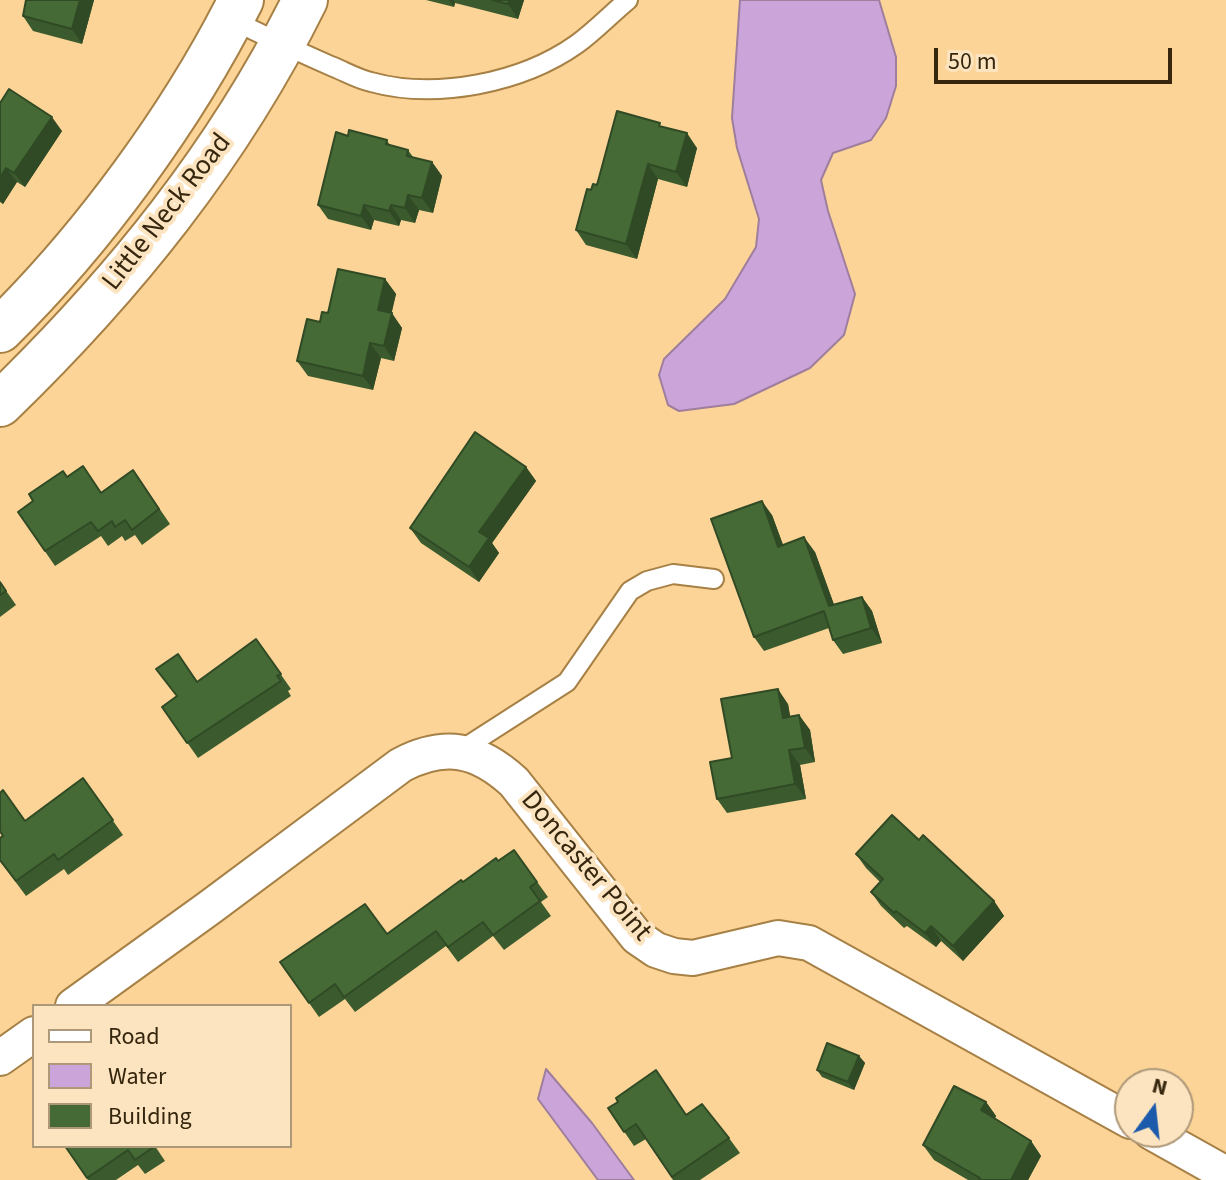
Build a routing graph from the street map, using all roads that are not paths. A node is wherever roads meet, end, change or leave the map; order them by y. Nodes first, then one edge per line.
1 (305, 0) edge
2 (628, 0) edge
3 (236, 10) edge
4 (283, 45) junction
5 (0, 330) edge
6 (0, 404) edge
7 (714, 579) dead end
8 (458, 752) junction
9 (76, 1004) edge
10 (32, 1035) edge
11 (0, 1058) edge
12 (1114, 1112) edge
13 (1180, 1148) edge
14 (1226, 1174) edge

1 - 4 street, Little Neck Road
2 - 4 lane
3 - 4 lane
3 - 5 street, Little Neck Road
4 - 6 street, Little Neck Road
7 - 8 lane
8 - 9 street, Doncaster Point
8 - 12 street, Doncaster Point
10 - 11 street
13 - 14 street

